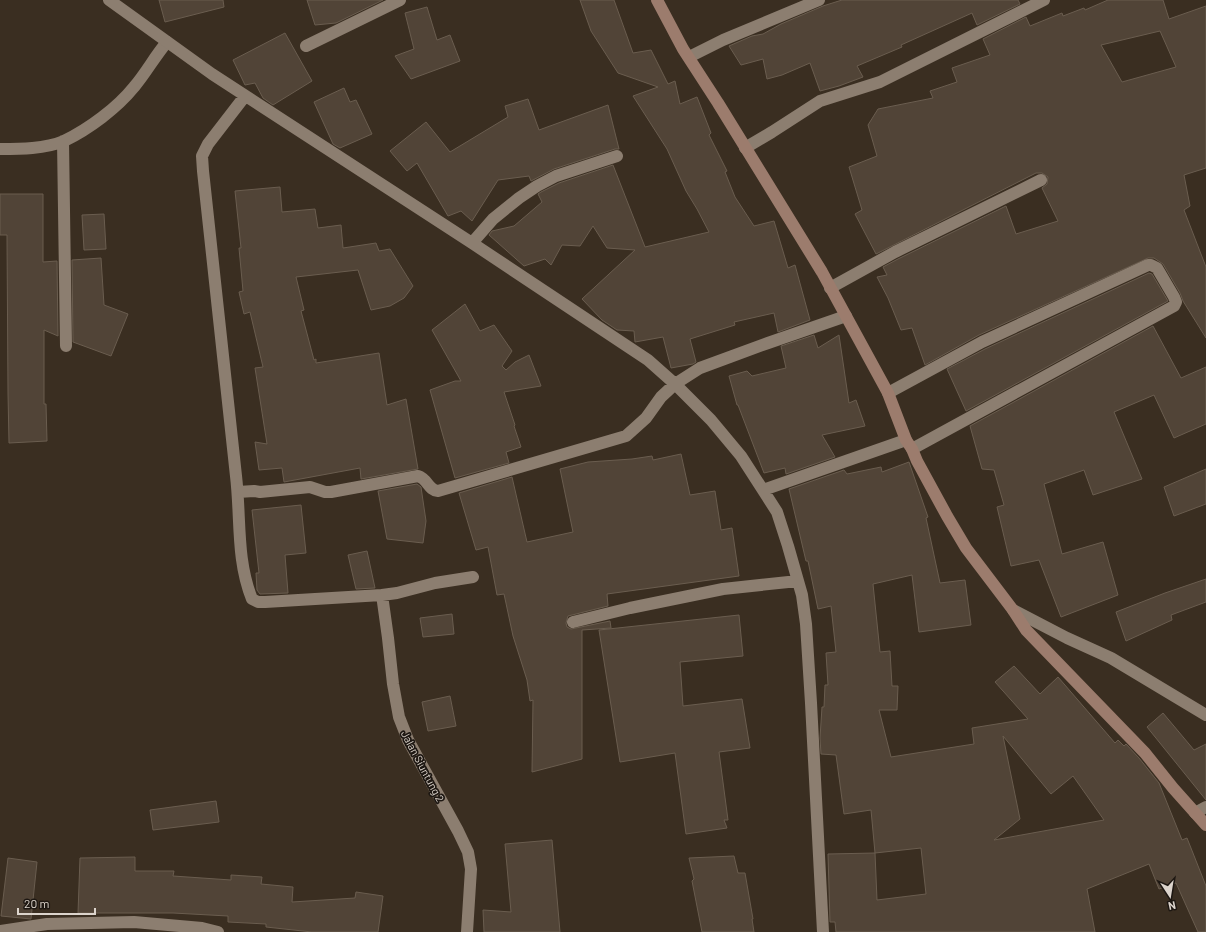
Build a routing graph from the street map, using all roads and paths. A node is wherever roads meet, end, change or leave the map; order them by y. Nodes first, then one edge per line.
1 (109, 0) edge
2 (400, 0) edge
3 (657, 0) edge
4 (819, 0) edge
5 (1044, 0) edge
6 (164, 45) junction
7 (306, 46) dead end
8 (689, 57) junction
9 (241, 101) junction
10 (63, 141) junction
11 (745, 148) junction
12 (0, 149) edge
13 (617, 156) dead end
14 (1041, 180) dead end
15 (472, 244) junction
16 (830, 288) junction
17 (846, 316) junction
18 (66, 346) dead end
19 (675, 384) junction
20 (888, 393) junction
21 (909, 445) junction
22 (763, 490) junction
23 (238, 492) junction
24 (473, 577) dead end
25 (793, 582) junction
26 (382, 595) junction
27 (1013, 610) junction
28 (573, 622) dead end
29 (1206, 715) edge
30 (1201, 810) edge
31 (1206, 825) edge
32 (47, 928) edge
33 (0, 931) edge
34 (218, 932) edge
35 (466, 932) edge
36 (823, 932) edge

1 - 6 street
2 - 7 street
3 - 8 street
4 - 8 street
5 - 11 street
6 - 9 street
6 - 10 street
8 - 11 street
9 - 15 street
9 - 23 street
10 - 12 street
10 - 18 street
11 - 16 street
13 - 15 street
14 - 16 street
15 - 19 street
16 - 17 street
17 - 19 street
17 - 20 street
19 - 22 street
19 - 23 street
20 - 21 street
20 - 21 street
21 - 22 street
21 - 27 street
22 - 25 street
23 - 26 street
24 - 26 street
25 - 28 street
25 - 36 street
26 - 35 street, Jalan Siuntung 2
27 - 29 street
27 - 30 street
30 - 31 street
32 - 33 street
32 - 34 street

